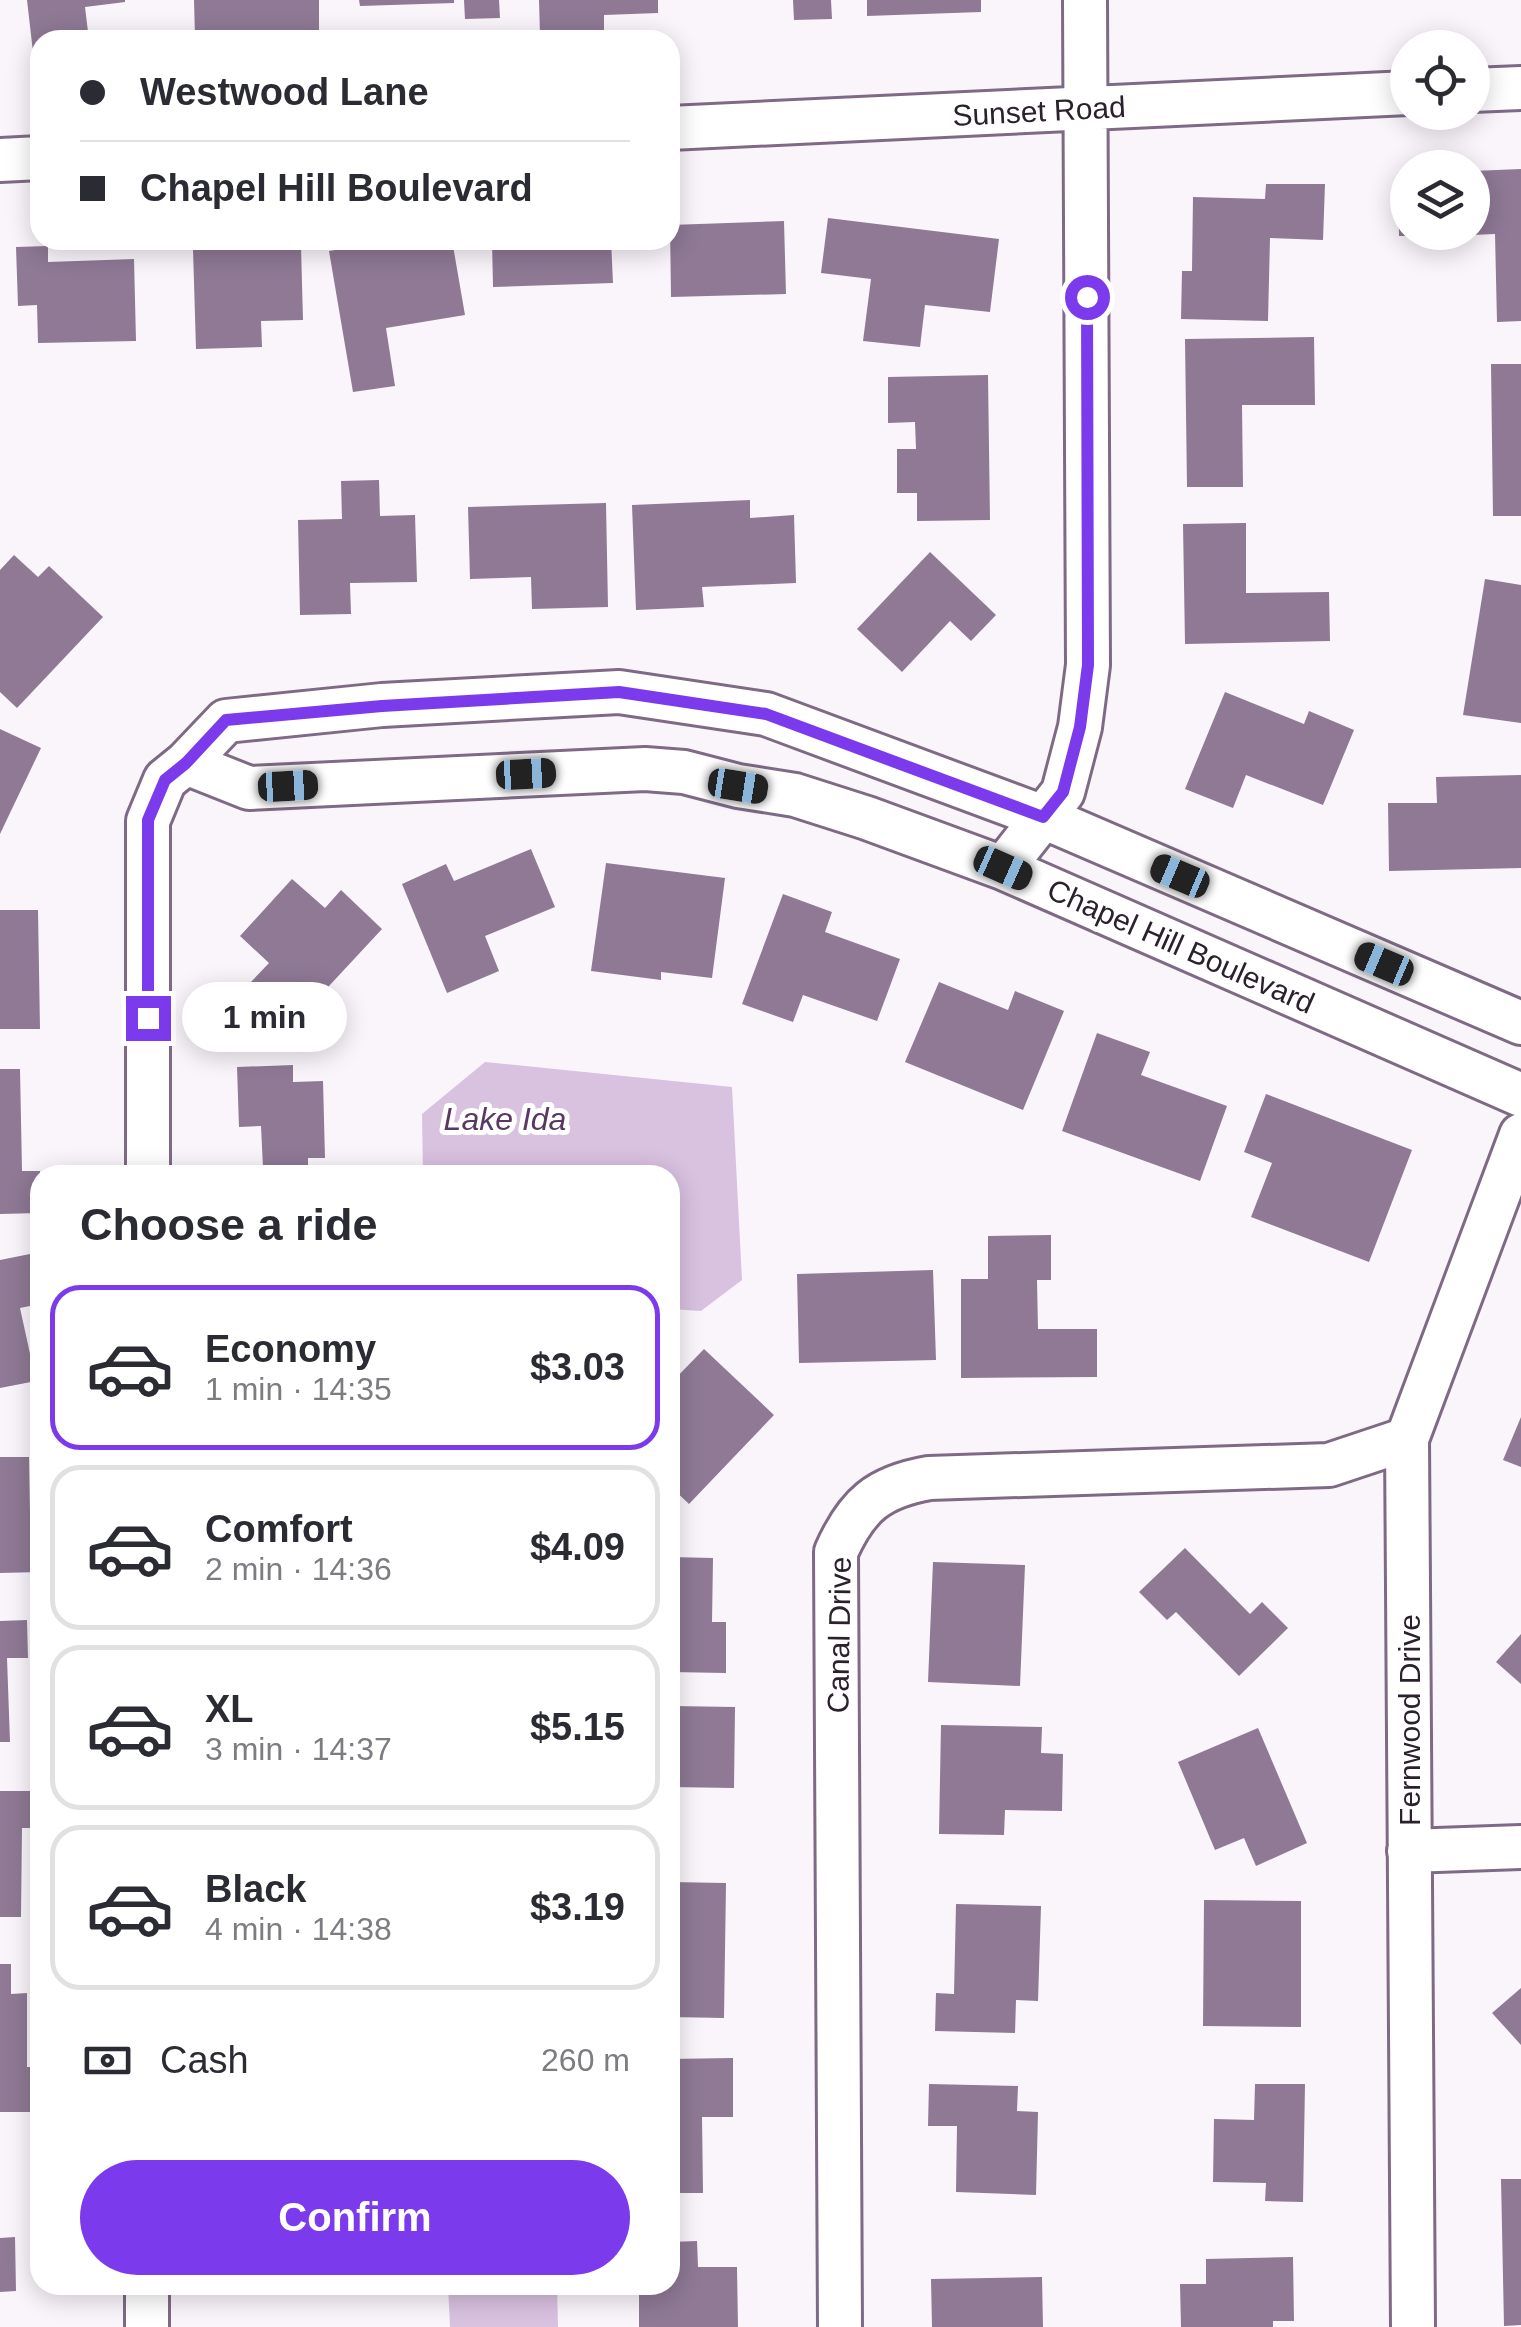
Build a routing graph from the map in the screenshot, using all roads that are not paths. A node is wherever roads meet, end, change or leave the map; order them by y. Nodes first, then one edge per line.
1 (1085, 0) edge
2 (1521, 88) edge
3 (1490, 89) edge
4 (1390, 95) edge
5 (1086, 109) junction
6 (680, 128) edge
7 (30, 158) edge
8 (0, 160) edge
9 (186, 763) junction
10 (1043, 817) junction
11 (1003, 868) junction
12 (1521, 1023) edge
13 (1521, 1095) edge
14 (1521, 1134) edge
15 (148, 1165) edge
16 (1407, 1439) junction
17 (1521, 1846) edge
18 (1410, 1850) junction
19 (147, 2295) edge
20 (147, 2327) edge
21 (840, 2327) edge
22 (1413, 2327) edge

1 - 5 street
2 - 3 street
4 - 5 street, Sunset Road
5 - 6 street, Sunset Road
5 - 10 street
7 - 8 street
9 - 10 street, Chapel Hill Boulevard
9 - 11 street, Chapel Hill Boulevard
9 - 15 street, Chapel Hill Boulevard
10 - 11 street
10 - 12 street, Chapel Hill Boulevard
11 - 13 street, Chapel Hill Boulevard
14 - 16 street, Fernwood Drive
16 - 18 street, Fernwood Drive
16 - 21 street, Canal Drive
17 - 18 street
18 - 22 street, Fernwood Drive
19 - 20 street

